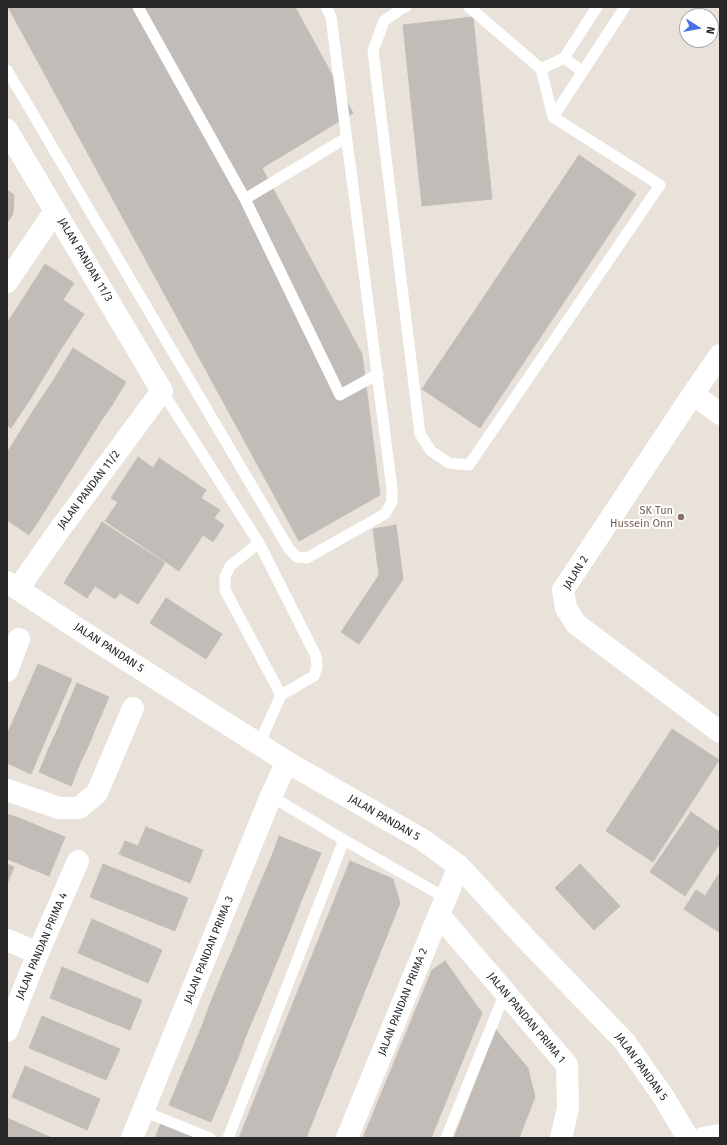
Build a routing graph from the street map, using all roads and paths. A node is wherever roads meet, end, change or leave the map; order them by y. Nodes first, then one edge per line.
1 (138, 7) edge
2 (326, 7) edge
3 (406, 7) edge
4 (469, 7) edge
5 (625, 7) edge
6 (594, 9) edge
7 (564, 58) junction
8 (541, 69) junction
9 (7, 70) edge
10 (582, 71) junction
11 (553, 117) junction
12 (7, 130) edge
13 (346, 138) junction
14 (245, 200) junction
15 (55, 210) junction
16 (7, 282) edge
17 (720, 355) edge
18 (378, 374) junction
19 (162, 391) junction
20 (693, 394) junction
21 (720, 414) edge
22 (259, 543) junction
23 (12, 585) edge
24 (20, 639) dead end
25 (7, 670) edge
26 (280, 695) junction
27 (133, 708) dead end
28 (720, 732) edge
29 (259, 744) junction
30 (287, 762) junction
31 (7, 790) edge
32 (271, 796) junction
33 (344, 840) junction
34 (78, 861) dead end
35 (459, 866) junction
36 (442, 906) junction
37 (7, 940) edge
38 (38, 953) junction
39 (505, 993) junction
40 (7, 1031) edge
41 (143, 1111) junction
42 (720, 1135) edge
43 (132, 1138) edge
44 (210, 1138) edge
45 (228, 1138) edge
46 (347, 1138) edge
47 (446, 1138) edge
48 (561, 1138) edge
49 (688, 1138) edge
50 (703, 1138) edge

1 - 14 lane
2 - 13 lane
3 - 11 lane
4 - 8 lane
5 - 10 lane
6 - 7 lane
7 - 8 lane
7 - 10 lane
8 - 11 lane
9 - 18 lane
10 - 11 lane
12 - 15 street, JALAN PANDAN 11/3
13 - 14 lane
13 - 18 lane
14 - 18 lane
15 - 16 street
15 - 19 street, JALAN PANDAN 11/3
17 - 20 street, JALAN 2
19 - 22 lane
19 - 23 street, JALAN PANDAN 11/2
20 - 21 street
20 - 28 street, JALAN 2
22 - 26 lane
22 - 26 lane
23 - 29 street, JALAN PANDAN 5
24 - 25 street
26 - 29 lane
27 - 31 street
29 - 30 street, JALAN PANDAN 5
30 - 32 street, JALAN PANDAN PRIMA 3
30 - 35 street, JALAN PANDAN 5
32 - 33 lane
32 - 41 street, JALAN PANDAN PRIMA 3
33 - 36 lane
33 - 45 lane
34 - 38 street, JALAN PANDAN PRIMA 4
35 - 36 street, JALAN PANDAN PRIMA 2
35 - 49 street, JALAN PANDAN 5
36 - 39 street, JALAN PANDAN PRIMA 1
36 - 46 street, JALAN PANDAN PRIMA 2
37 - 38 street
38 - 40 street, JALAN PANDAN PRIMA 4
39 - 47 lane
39 - 48 street, JALAN PANDAN PRIMA 1
41 - 43 street, JALAN PANDAN PRIMA 3
41 - 44 lane
42 - 50 street

